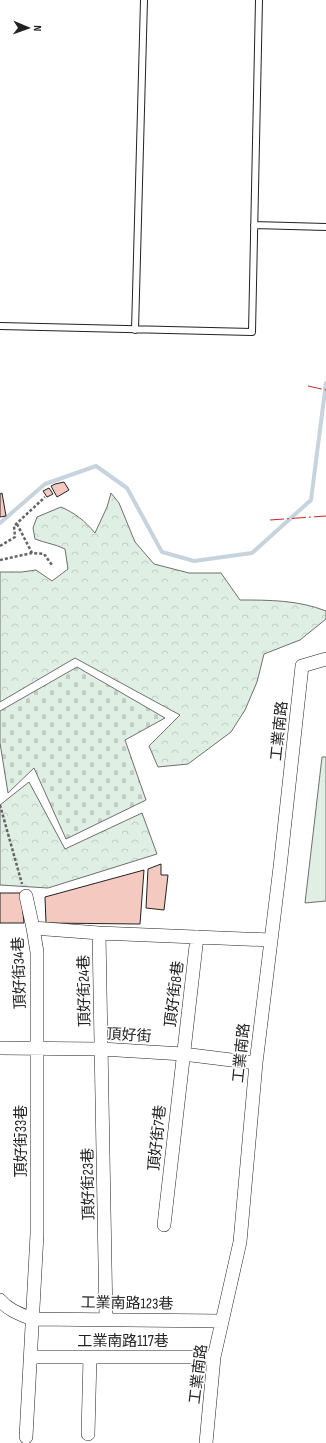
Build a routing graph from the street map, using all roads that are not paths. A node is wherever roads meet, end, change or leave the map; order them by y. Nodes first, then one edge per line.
1 (144, 0) edge
2 (259, 0) edge
3 (254, 225) junction
4 (326, 227) edge
5 (0, 326) edge
6 (134, 330) junction
7 (326, 659) edge
8 (26, 896) road end
9 (33, 928) junction
10 (99, 933) junction
11 (197, 937) junction
12 (271, 940) junction
13 (0, 1048) edge
14 (37, 1049) junction
15 (101, 1049) junction
16 (183, 1054) junction
17 (256, 1063) junction
18 (164, 1225) dead end
19 (1, 1304) edge
20 (32, 1319) junction
21 (106, 1319) junction
22 (222, 1321) junction
23 (31, 1357) junction
24 (90, 1357) junction
25 (214, 1357) junction
26 (88, 1434) dead end
27 (26, 1437) dead end
28 (206, 1443) edge

1 - 6 lane
2 - 3 lane
3 - 4 lane
3 - 6 lane
5 - 6 lane
7 - 12 street, 工業南路
8 - 9 street, 頂好街34巷
9 - 10 street
9 - 14 street, 頂好街34巷
10 - 11 street
10 - 15 street, 頂好街24巷
11 - 12 street
11 - 16 street, 頂好街8巷
12 - 17 street, 工業南路
13 - 14 street, 頂好街
14 - 15 street, 頂好街
14 - 20 street, 頂好街33巷
15 - 16 street, 頂好街
15 - 21 street, 頂好街23巷
16 - 17 street, 頂好街
16 - 18 street, 頂好街7巷
17 - 22 street, 工業南路
19 - 20 street
20 - 21 street, 工業南路123巷
20 - 23 street, 頂好街33巷
21 - 22 street, 工業南路123巷
22 - 25 street, 工業南路
23 - 24 street, 工業南路117巷
23 - 27 street, 頂好街33巷
24 - 25 street, 工業南路117巷
24 - 26 street
25 - 28 street, 工業南路

